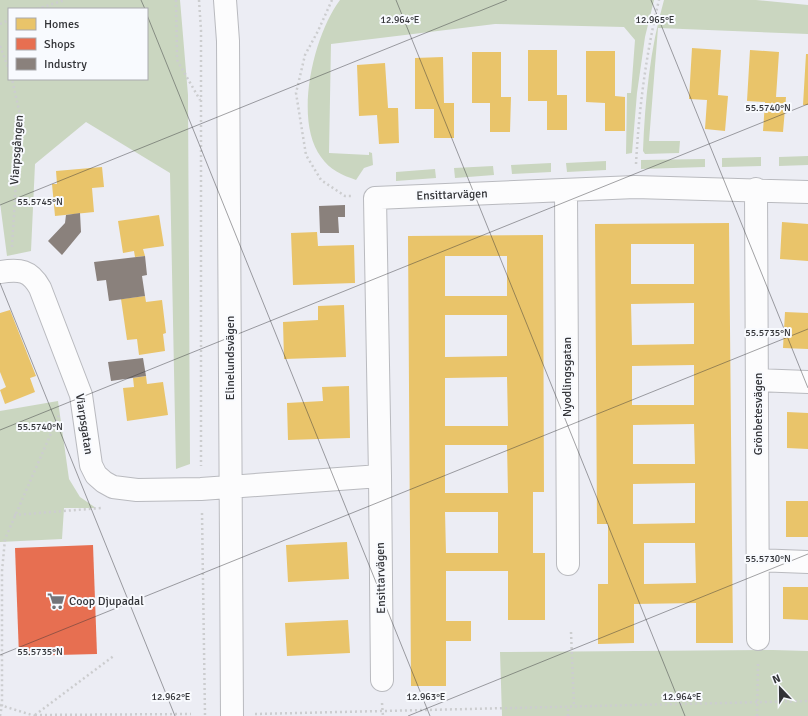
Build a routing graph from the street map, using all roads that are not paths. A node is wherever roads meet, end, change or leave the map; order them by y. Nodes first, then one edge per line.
1 (225, 0) edge
2 (756, 189) junction
3 (566, 191) junction
4 (808, 192) edge
5 (5, 271) edge
6 (758, 380) junction
7 (808, 382) edge
8 (380, 476) junction
9 (231, 486) junction
10 (757, 560) junction
11 (808, 562) edge
12 (568, 564) dead end
13 (758, 639) road end
14 (382, 680) dead end
15 (241, 715) edge

1 - 9 street, Elinelundsvägen
2 - 3 street, Ensittarvägen
2 - 4 street, Ensittarvägen
2 - 6 street, Grönbetesvägen
3 - 8 street, Ensittarvägen
3 - 12 street, Nyodlingsgatan
5 - 9 street, Viarpsgatan
6 - 7 street
6 - 10 street, Grönbetesvägen
8 - 9 street
8 - 14 street, Ensittarvägen
9 - 15 street, Elinelundsvägen
10 - 11 street
10 - 13 street, Grönbetesvägen

